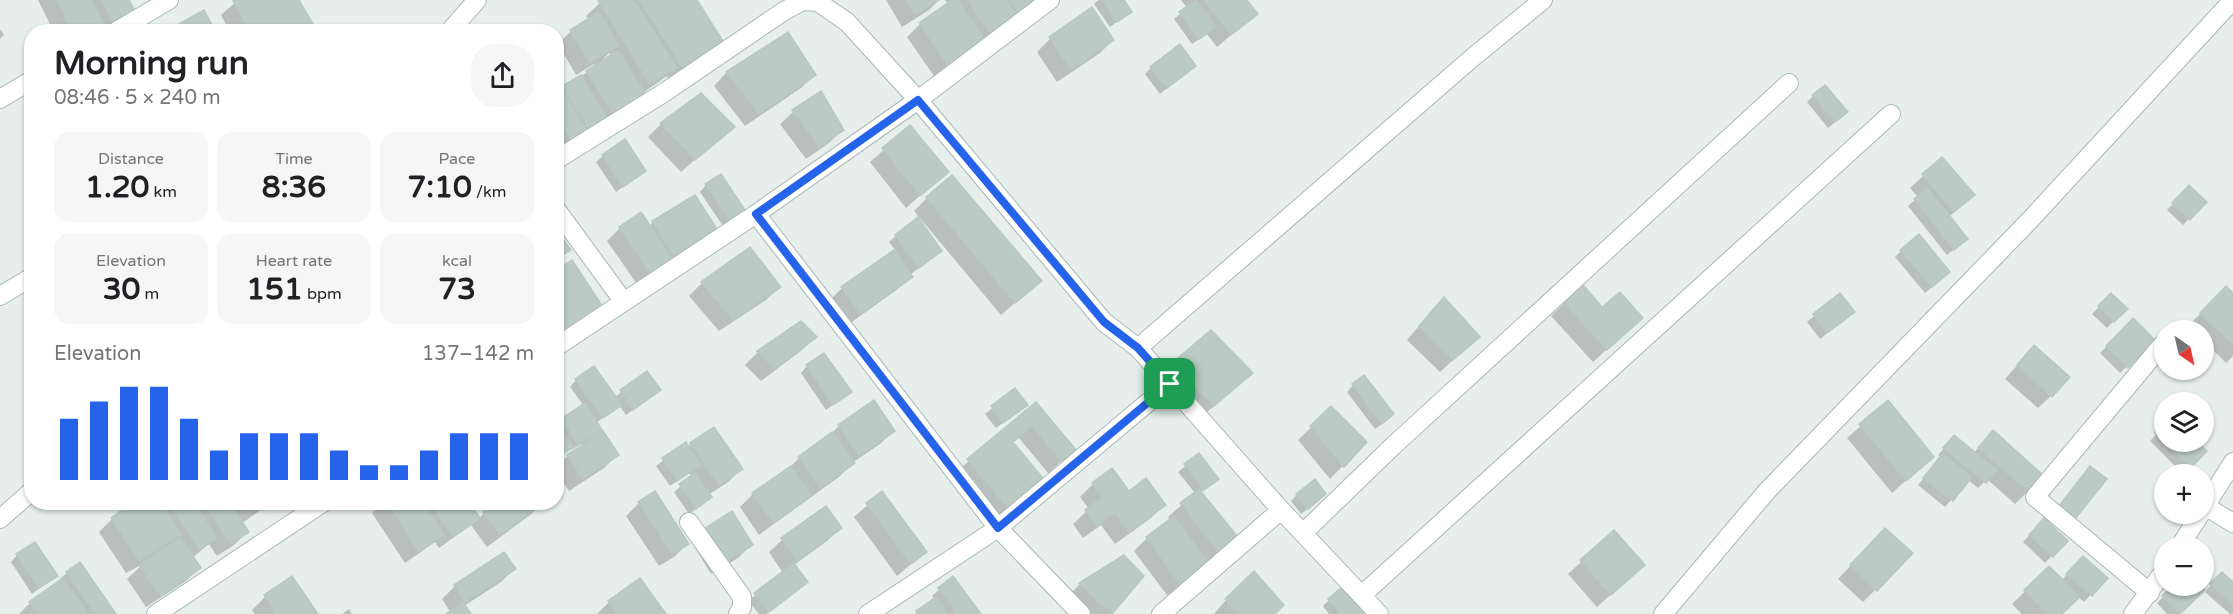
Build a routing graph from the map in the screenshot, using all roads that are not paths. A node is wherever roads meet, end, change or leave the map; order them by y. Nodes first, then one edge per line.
1 (168, 0) edge
2 (477, 0) edge
3 (1050, 0) edge
4 (1543, 0) edge
5 (2233, 0) edge
6 (817, 1) edge
7 (128, 24) edge
8 (456, 24) edge
9 (1789, 83) dead end
10 (24, 85) edge
11 (0, 99) edge
12 (918, 100) junction
13 (1891, 114) dead end
14 (564, 155) edge
15 (756, 214) junction
16 (564, 220) edge
17 (24, 282) edge
18 (0, 296) edge
19 (624, 302) junction
20 (564, 342) edge
21 (1138, 348) junction
22 (2154, 355) edge
23 (1170, 384) junction
24 (2233, 462) edge
25 (2214, 492) edge
26 (24, 498) edge
27 (312, 510) edge
28 (1281, 510) junction
29 (2214, 514) edge
30 (0, 519) edge
31 (688, 522) dead end
32 (2233, 523) edge
33 (998, 528) junction
34 (1303, 533) junction
35 (2154, 587) edge
36 (2150, 593) junction
37 (1362, 595) junction
38 (156, 614) edge
39 (738, 614) edge
40 (868, 614) edge
41 (1081, 614) edge
42 (1161, 614) edge
43 (1379, 614) edge
44 (1663, 614) edge
45 (2133, 614) edge

1 - 7 street
2 - 8 street
3 - 12 street
4 - 21 street
5 - 44 street
6 - 12 street
6 - 14 street
9 - 34 street
10 - 11 street
12 - 15 street
12 - 21 street
13 - 37 street
15 - 19 street
15 - 33 street
16 - 19 street
17 - 18 street
19 - 20 street
21 - 23 street
22 - 36 street
23 - 28 street
23 - 33 street
24 - 25 street
26 - 30 street
27 - 38 street
28 - 34 street
28 - 42 street
29 - 32 street
31 - 39 street
33 - 40 street
33 - 41 street
34 - 37 street
35 - 36 street
36 - 45 street
37 - 43 street

